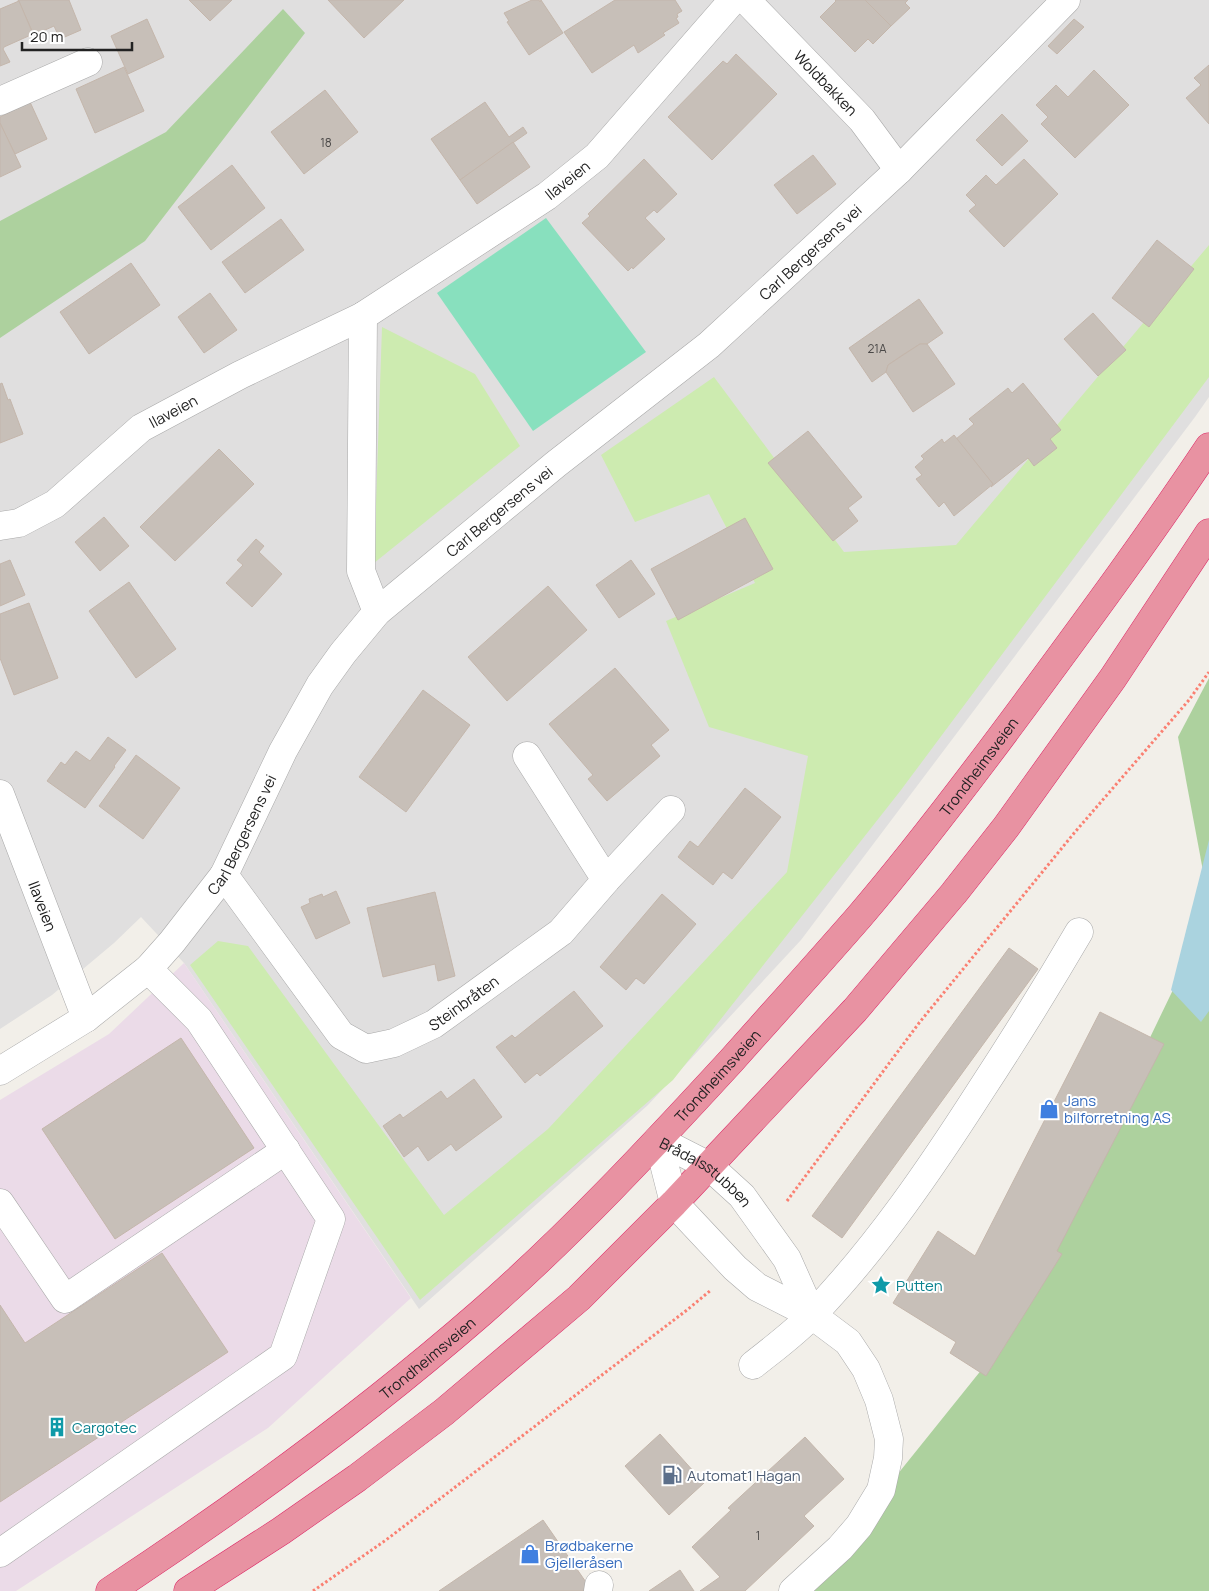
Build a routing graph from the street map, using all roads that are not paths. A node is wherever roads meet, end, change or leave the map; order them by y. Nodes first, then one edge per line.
1 (733, 0) edge
2 (746, 0) edge
3 (1066, 0) edge
4 (88, 62) dead end
5 (0, 101) edge
6 (900, 170) junction
7 (363, 316) junction
8 (1209, 447) edge
9 (0, 526) edge
10 (1209, 534) edge
11 (377, 612) junction
12 (528, 756) dead end
13 (0, 794) edge
14 (671, 810) dead end
15 (224, 875) junction
16 (606, 880) junction
17 (1079, 932) dead end
18 (148, 969) junction
19 (86, 1018) junction
20 (0, 1071) edge
21 (658, 1140) junction
22 (286, 1150) junction
23 (709, 1166) junction
24 (0, 1203) edge
25 (674, 1204) junction
26 (812, 1315) junction
27 (753, 1365) dead end
28 (0, 1554) edge
29 (110, 1591) edge
30 (188, 1591) edge
31 (793, 1591) edge

1 - 7 street, Ilaveien
2 - 6 street, Woldbakken
3 - 6 street, Carl Bergersens vei
4 - 5 street
6 - 11 street, Carl Bergersens vei
7 - 9 street, Ilaveien
7 - 11 street
8 - 21 highway, Trondheimsveien
10 - 23 highway
11 - 15 street, Carl Bergersens vei
12 - 16 street
13 - 19 street, Ilaveien
14 - 16 street, Steinbråten
15 - 16 street, Steinbråten
15 - 18 street, Carl Bergersens vei
17 - 26 street
18 - 19 street, Carl Bergersens vei
18 - 22 street
19 - 20 street, Carl Bergersens vei
21 - 23 street, Brådalsstubben
21 - 25 street, Brådalsstubben
21 - 29 highway, Trondheimsveien
22 - 24 street
22 - 28 street
23 - 25 highway
23 - 26 street, Brådalsstubben
25 - 26 street, Brådalsstubben
25 - 30 highway
26 - 27 street
26 - 31 street, Brådalsstubben

